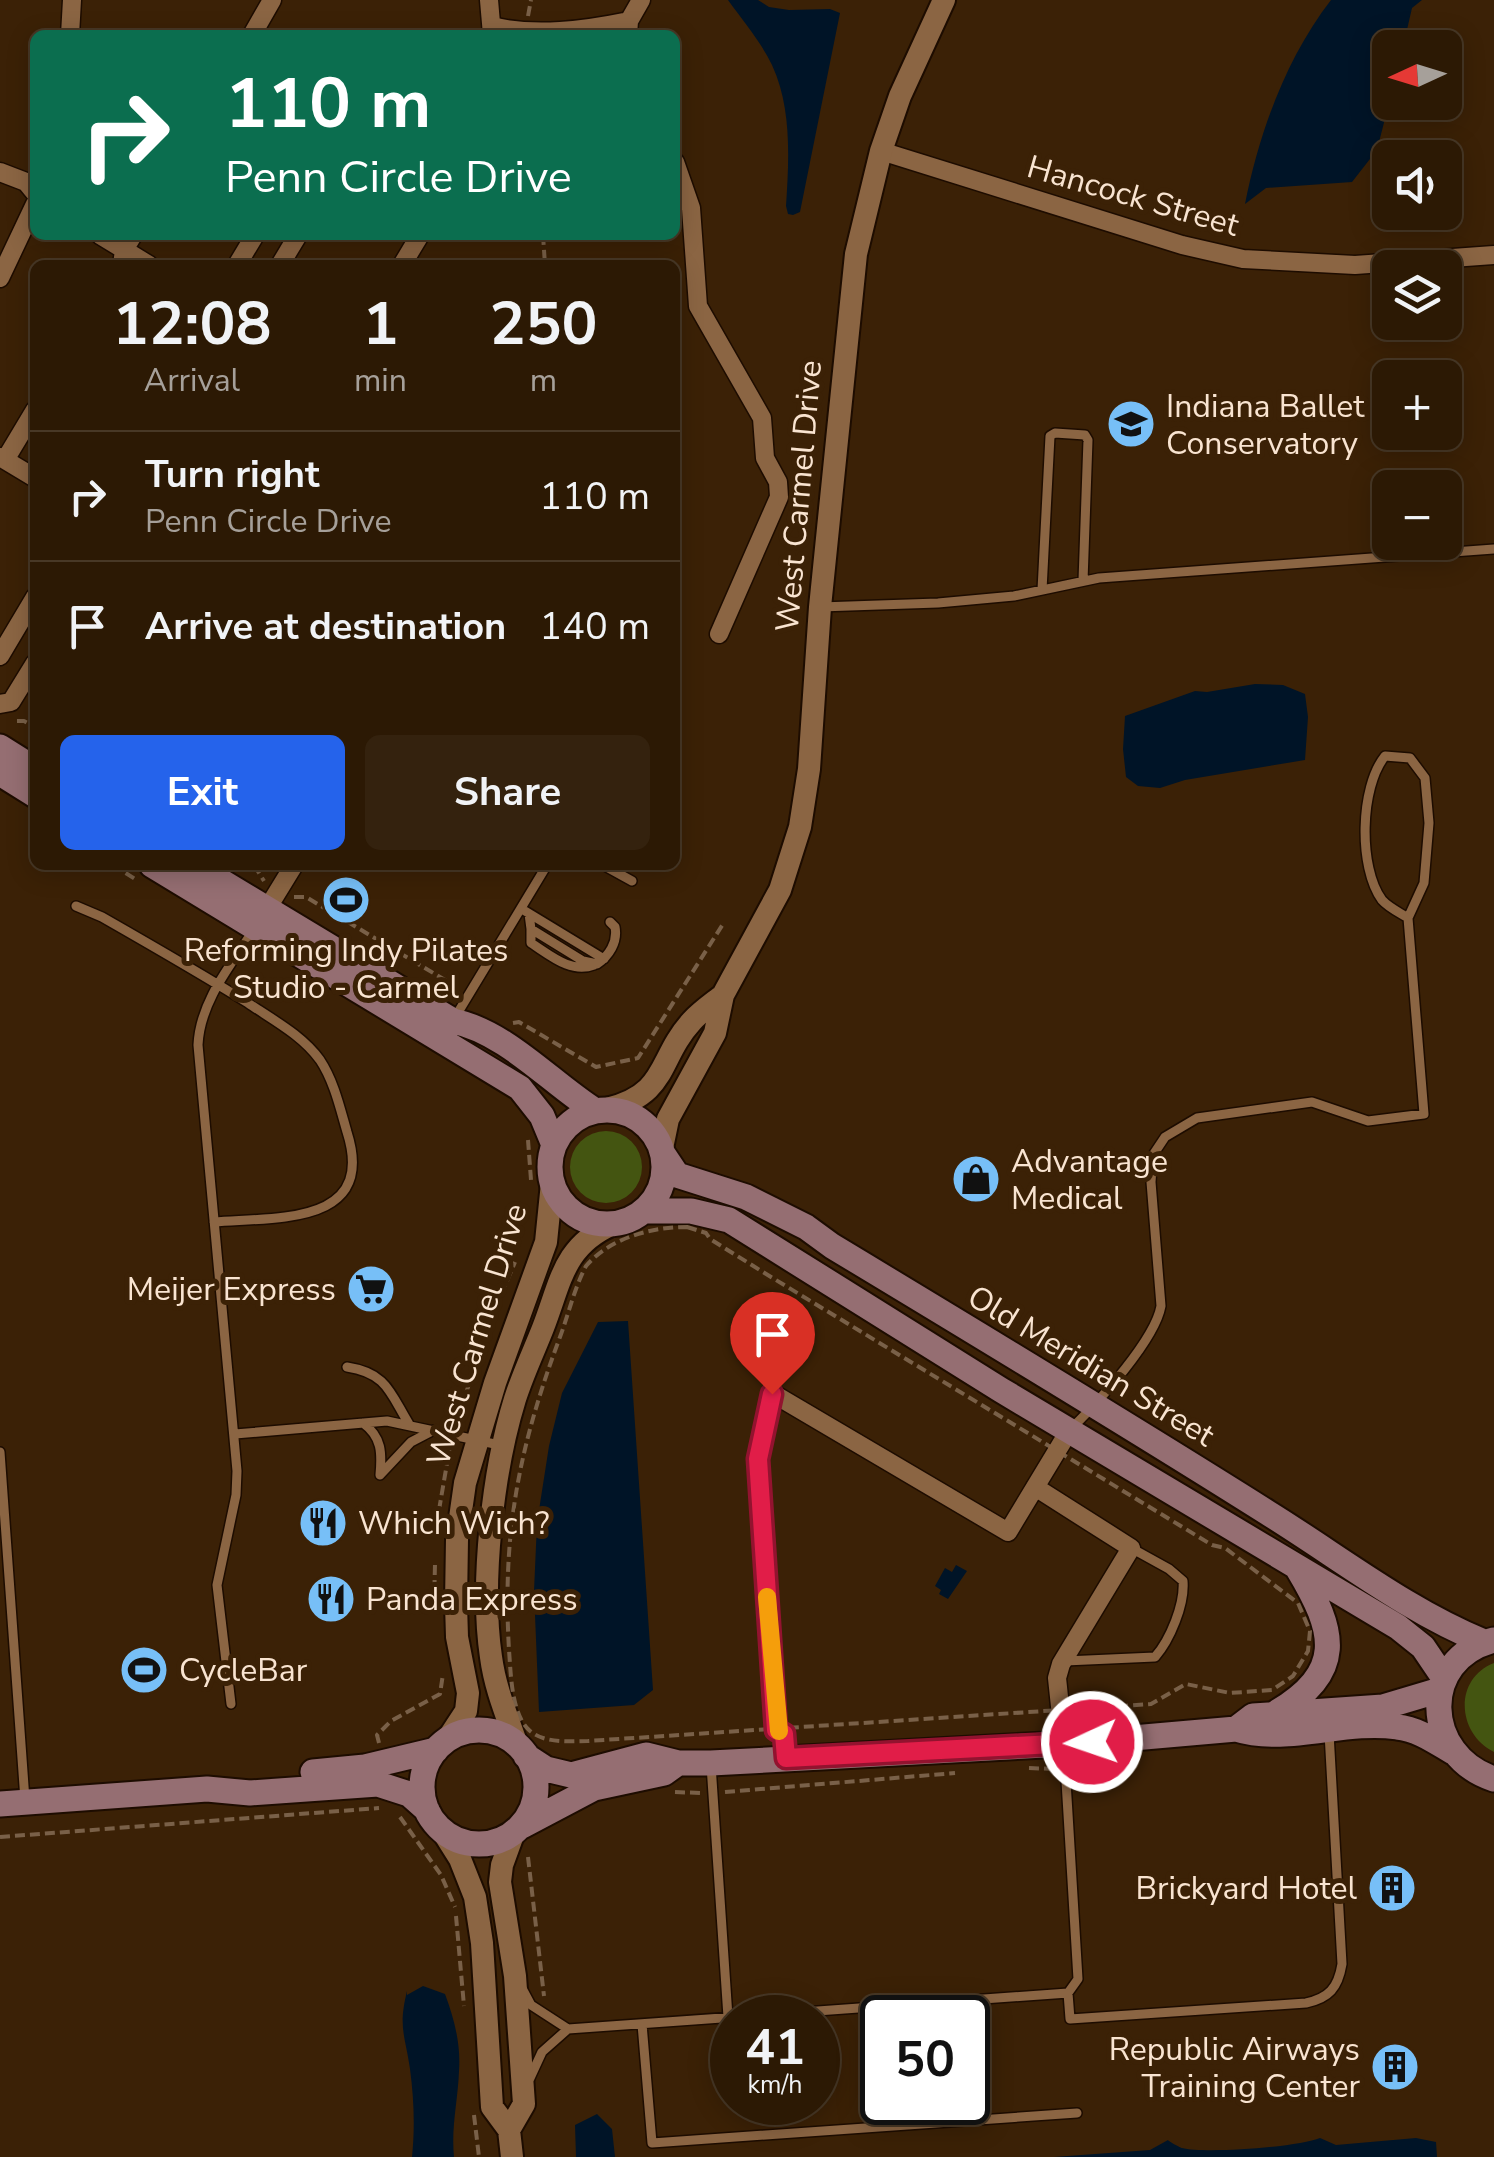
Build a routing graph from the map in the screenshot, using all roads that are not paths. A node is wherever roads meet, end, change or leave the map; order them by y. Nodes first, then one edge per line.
1 (72, 0) edge
2 (272, 0) edge
3 (489, 0) edge
4 (641, 0) edge
5 (944, 0) edge
6 (628, 28) edge
7 (70, 30) edge
8 (255, 30) edge
9 (492, 30) edge
10 (583, 30) edge
11 (880, 150) junction
12 (0, 172) edge
13 (680, 177) edge
14 (30, 187) edge
15 (30, 215) edge
16 (1494, 255) edge
17 (0, 278) edge
18 (30, 417) edge
19 (2, 459) edge
20 (30, 475) edge
21 (1494, 549) edge
22 (1083, 581) junction
23 (1042, 590) junction
24 (30, 605) edge
25 (820, 607) junction
26 (719, 634) dead end
27 (0, 656) edge
28 (30, 671) edge
29 (0, 704) edge
30 (0, 747) edge
31 (30, 765) edge
32 (0, 774) edge
33 (30, 791) edge
34 (165, 870) edge
35 (202, 870) edge
36 (291, 870) edge
37 (545, 870) edge
38 (612, 870) edge
39 (632, 882) dead end
40 (76, 906) dead end
41 (270, 911) junction
42 (525, 911) junction
43 (1408, 918) junction
44 (610, 922) dead end
45 (600, 962) junction
46 (219, 985) junction
47 (723, 995) junction
48 (453, 1022) junction
49 (601, 1110) junction
50 (554, 1146) junction
51 (662, 1151) junction
52 (542, 1187) junction
53 (644, 1211) junction
54 (214, 1222) junction
55 (612, 1234) junction
56 (347, 1367) dead end
57 (1094, 1406) junction
58 (361, 1421) junction
59 (409, 1424) junction
60 (434, 1430) junction
61 (235, 1434) junction
62 (476, 1440) junction
63 (1063, 1441) junction
64 (505, 1446) junction
65 (0, 1452) edge
66 (1035, 1488) junction
67 (3, 1518) edge
68 (1131, 1548) junction
69 (1298, 1569) junction
70 (1489, 1641) edge
71 (16, 1650) junction
72 (0, 1652) edge
73 (1062, 1662) junction
74 (1442, 1684) junction
75 (230, 1704) dead end
76 (1270, 1716) junction
77 (1236, 1729) junction
78 (1328, 1730) junction
79 (524, 1743) junction
80 (442, 1745) junction
81 (1454, 1752) junction
82 (1064, 1756) junction
83 (776, 1759) junction
84 (711, 1762) junction
85 (678, 1764) junction
86 (1494, 1778) edge
87 (207, 1789) junction
88 (13, 1804) edge
89 (427, 1810) junction
90 (443, 1832) junction
91 (521, 1836) junction
92 (514, 1976) junction
93 (1068, 1993) junction
94 (726, 1995) edge
95 (840, 2009) edge
96 (710, 2018) edge
97 (642, 2024) junction
98 (568, 2029) junction
99 (523, 2095) junction
100 (1077, 2113) dead end
101 (509, 2130) junction
102 (512, 2157) edge

1 - 7 street
2 - 8 street
3 - 9 street
4 - 6 street
5 - 11 street, West Carmel Drive
6 - 10 street
11 - 16 street, Hancock Street
11 - 25 street, West Carmel Drive
12 - 14 street
13 - 26 street
15 - 17 street
18 - 19 street
19 - 20 street
21 - 22 lane
22 - 23 lane
22 - 23 lane
23 - 25 lane
24 - 27 street
25 - 47 street, West Carmel Drive
28 - 29 street
30 - 31 main road
32 - 33 main road
34 - 41 main road
35 - 41 main road
36 - 41 street
37 - 42 lane
38 - 39 lane
40 - 46 lane
41 - 46 lane
41 - 48 main road
41 - 50 main road
42 - 45 lane
42 - 45 lane
42 - 48 lane
43 - 43 lane
43 - 57 lane
44 - 45 lane
46 - 54 lane
46 - 54 lane
47 - 49 street, West Carmel Drive
47 - 51 street, West Carmel Drive
48 - 49 main road
49 - 50 main road
49 - 51 main road
50 - 52 main road
51 - 53 main road
51 - 57 main road, Old Meridian Street
52 - 55 main road
52 - 62 street, West Carmel Drive
53 - 55 main road
53 - 63 main road, Old Meridian Street
54 - 61 lane
55 - 64 street, West Carmel Drive
56 - 59 lane
57 - 63 lane
57 - 70 main road, Old Meridian Street
58 - 59 lane
58 - 60 lane
58 - 61 lane
59 - 60 lane
60 - 62 lane
61 - 75 lane
62 - 64 lane
62 - 80 street, West Carmel Drive
63 - 66 street
63 - 69 main road, Old Meridian Street
64 - 79 street, West Carmel Drive
65 - 67 lane
66 - 68 street
66 - 83 street
67 - 71 lane
68 - 73 street
68 - 73 lane
69 - 74 main road, Old Meridian Street
69 - 76 main road
70 - 74 main road
71 - 72 lane
71 - 88 lane
73 - 82 street
74 - 76 main road
74 - 81 main road
76 - 77 main road
77 - 78 main road
77 - 82 main road
78 - 81 main road
78 - 93 lane
79 - 80 main road
79 - 85 main road
79 - 91 main road
80 - 87 main road
80 - 89 main road
81 - 86 main road
82 - 83 main road
82 - 93 lane
83 - 84 main road
84 - 85 main road
84 - 94 lane
85 - 91 main road
87 - 88 main road
87 - 89 main road
89 - 90 main road
90 - 91 main road
90 - 101 street
91 - 92 street
92 - 98 lane
92 - 99 street
93 - 95 lane
96 - 97 lane
97 - 98 lane
97 - 100 lane
98 - 99 lane
99 - 101 street
101 - 102 street

